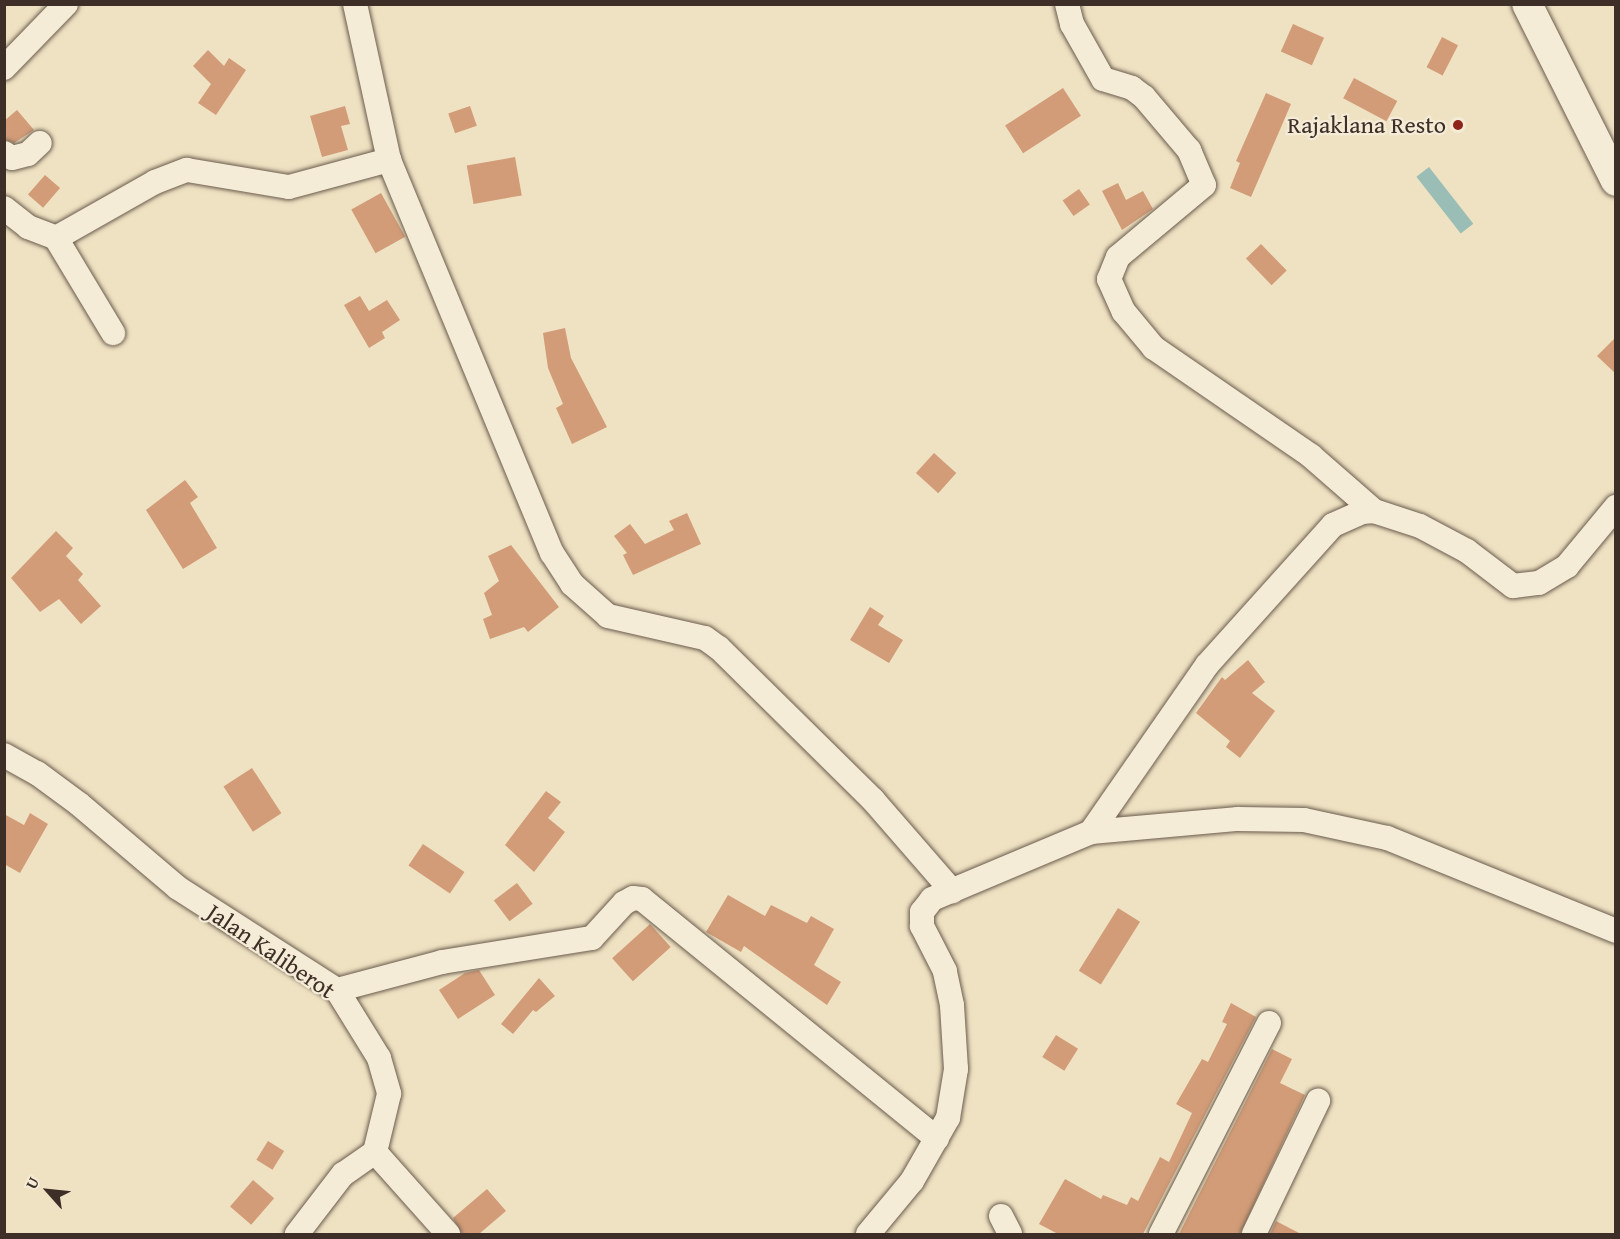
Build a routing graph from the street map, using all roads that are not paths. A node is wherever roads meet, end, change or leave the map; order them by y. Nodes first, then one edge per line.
1 (66, 4) edge
2 (355, 4) edge
3 (1067, 4) edge
4 (1527, 4) edge
5 (4, 68) edge
6 (40, 143) dead end
7 (4, 153) edge
8 (389, 160) junction
9 (1616, 181) edge
10 (4, 208) edge
11 (56, 238) junction
12 (113, 333) dead end
13 (1616, 507) edge
14 (1374, 511) junction
15 (4, 755) edge
16 (1091, 832) junction
17 (952, 891) junction
18 (1616, 931) edge
19 (337, 990) junction
20 (1269, 1023) dead end
21 (1318, 1101) dead end
22 (937, 1138) junction
23 (375, 1152) junction
24 (297, 1234) edge
25 (448, 1234) edge
26 (868, 1234) edge
27 (1161, 1234) edge
28 (1254, 1234) edge

1 - 5 street
2 - 8 street
3 - 14 street
4 - 9 street
6 - 7 street
8 - 11 street
8 - 17 street
10 - 11 street
11 - 12 street
13 - 14 street
14 - 16 street
15 - 19 street, Jalan Kaliberot
16 - 17 street
16 - 18 street
17 - 22 street
19 - 22 street
19 - 23 street, Jalan Kaliberot
20 - 27 street
21 - 28 street
22 - 26 street
23 - 24 street
23 - 25 street

